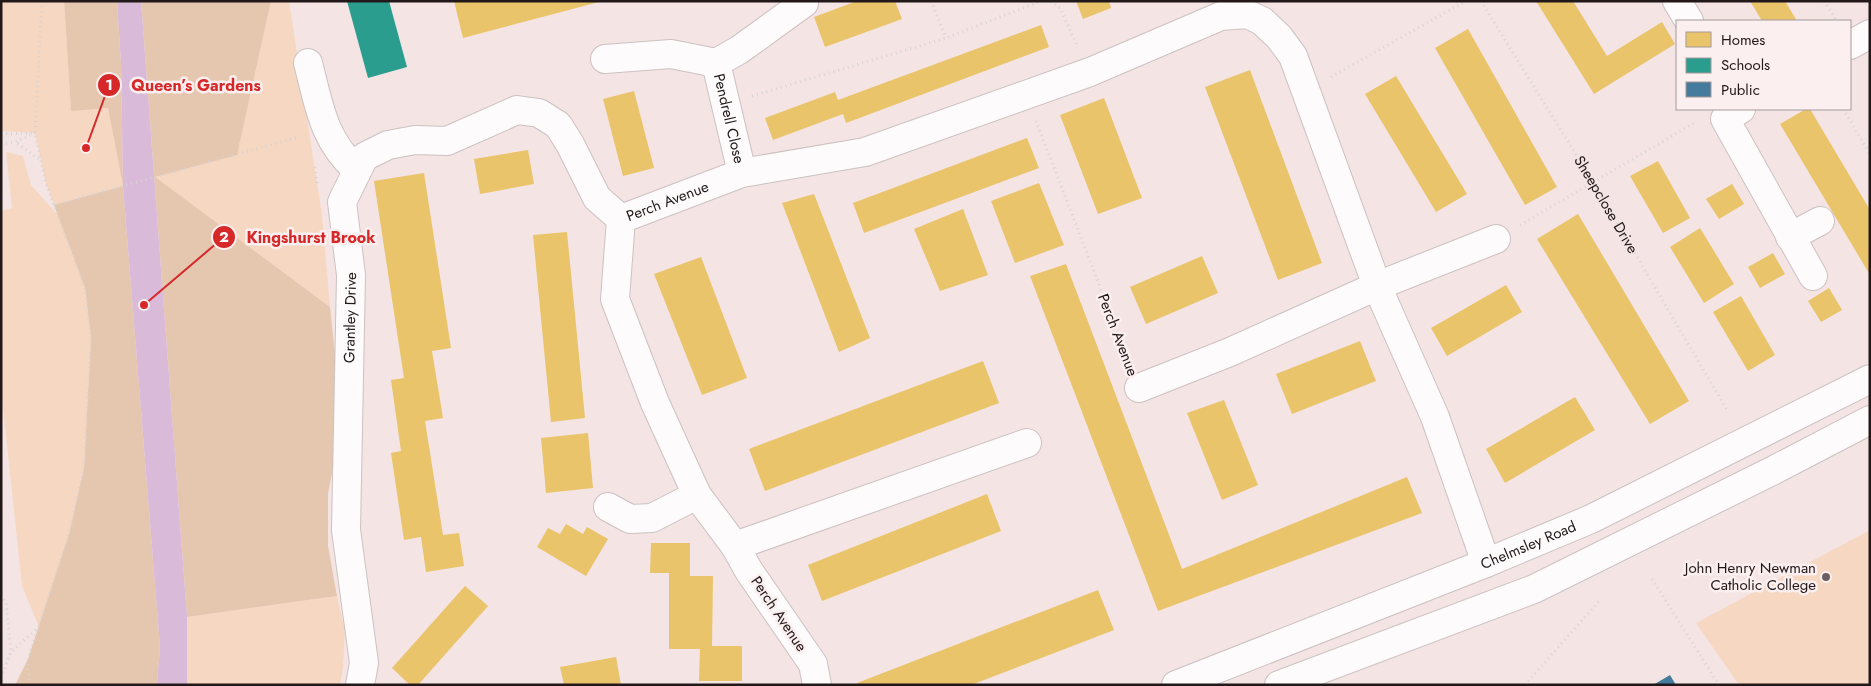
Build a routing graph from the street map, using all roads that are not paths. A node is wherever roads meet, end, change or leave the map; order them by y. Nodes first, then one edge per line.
1 (1677, 1) edge
2 (804, 3) dead end
3 (1688, 20) edge
4 (1870, 34) edge
5 (1851, 44) edge
6 (606, 59) dead end
7 (716, 62) junction
8 (308, 64) dead end
9 (1733, 114) edge
10 (356, 170) junction
11 (742, 173) junction
12 (621, 219) junction
13 (1820, 222) dead end
14 (1790, 237) junction
15 (1496, 239) road end
16 (1813, 276) dead end
17 (1377, 286) junction
18 (1870, 379) edge
19 (1139, 388) road end
20 (1870, 420) edge
21 (1027, 443) dead end
22 (697, 495) junction
23 (608, 507) dead end
24 (735, 546) junction
25 (1486, 563) junction
26 (360, 685) edge
27 (817, 685) edge
28 (1176, 685) edge
29 (1279, 685) edge

1 - 3 street
2 - 7 street, Pendrell Close
4 - 5 street
6 - 7 street, Pendrell Close
7 - 11 street, Pendrell Close
8 - 10 street
9 - 14 street
10 - 12 street, Grantley Drive
10 - 26 street, Grantley Drive
11 - 12 street, Perch Avenue
11 - 17 street, Perch Avenue
12 - 22 street, Perch Avenue
13 - 14 street
14 - 16 street
15 - 17 street, Perch Avenue
17 - 19 street, Perch Avenue
17 - 25 street, Perch Avenue
18 - 25 street, Chelmsley Road
20 - 29 street
21 - 24 street
22 - 23 street
22 - 24 street, Perch Avenue
24 - 27 street, Perch Avenue
25 - 28 street, Chelmsley Road

